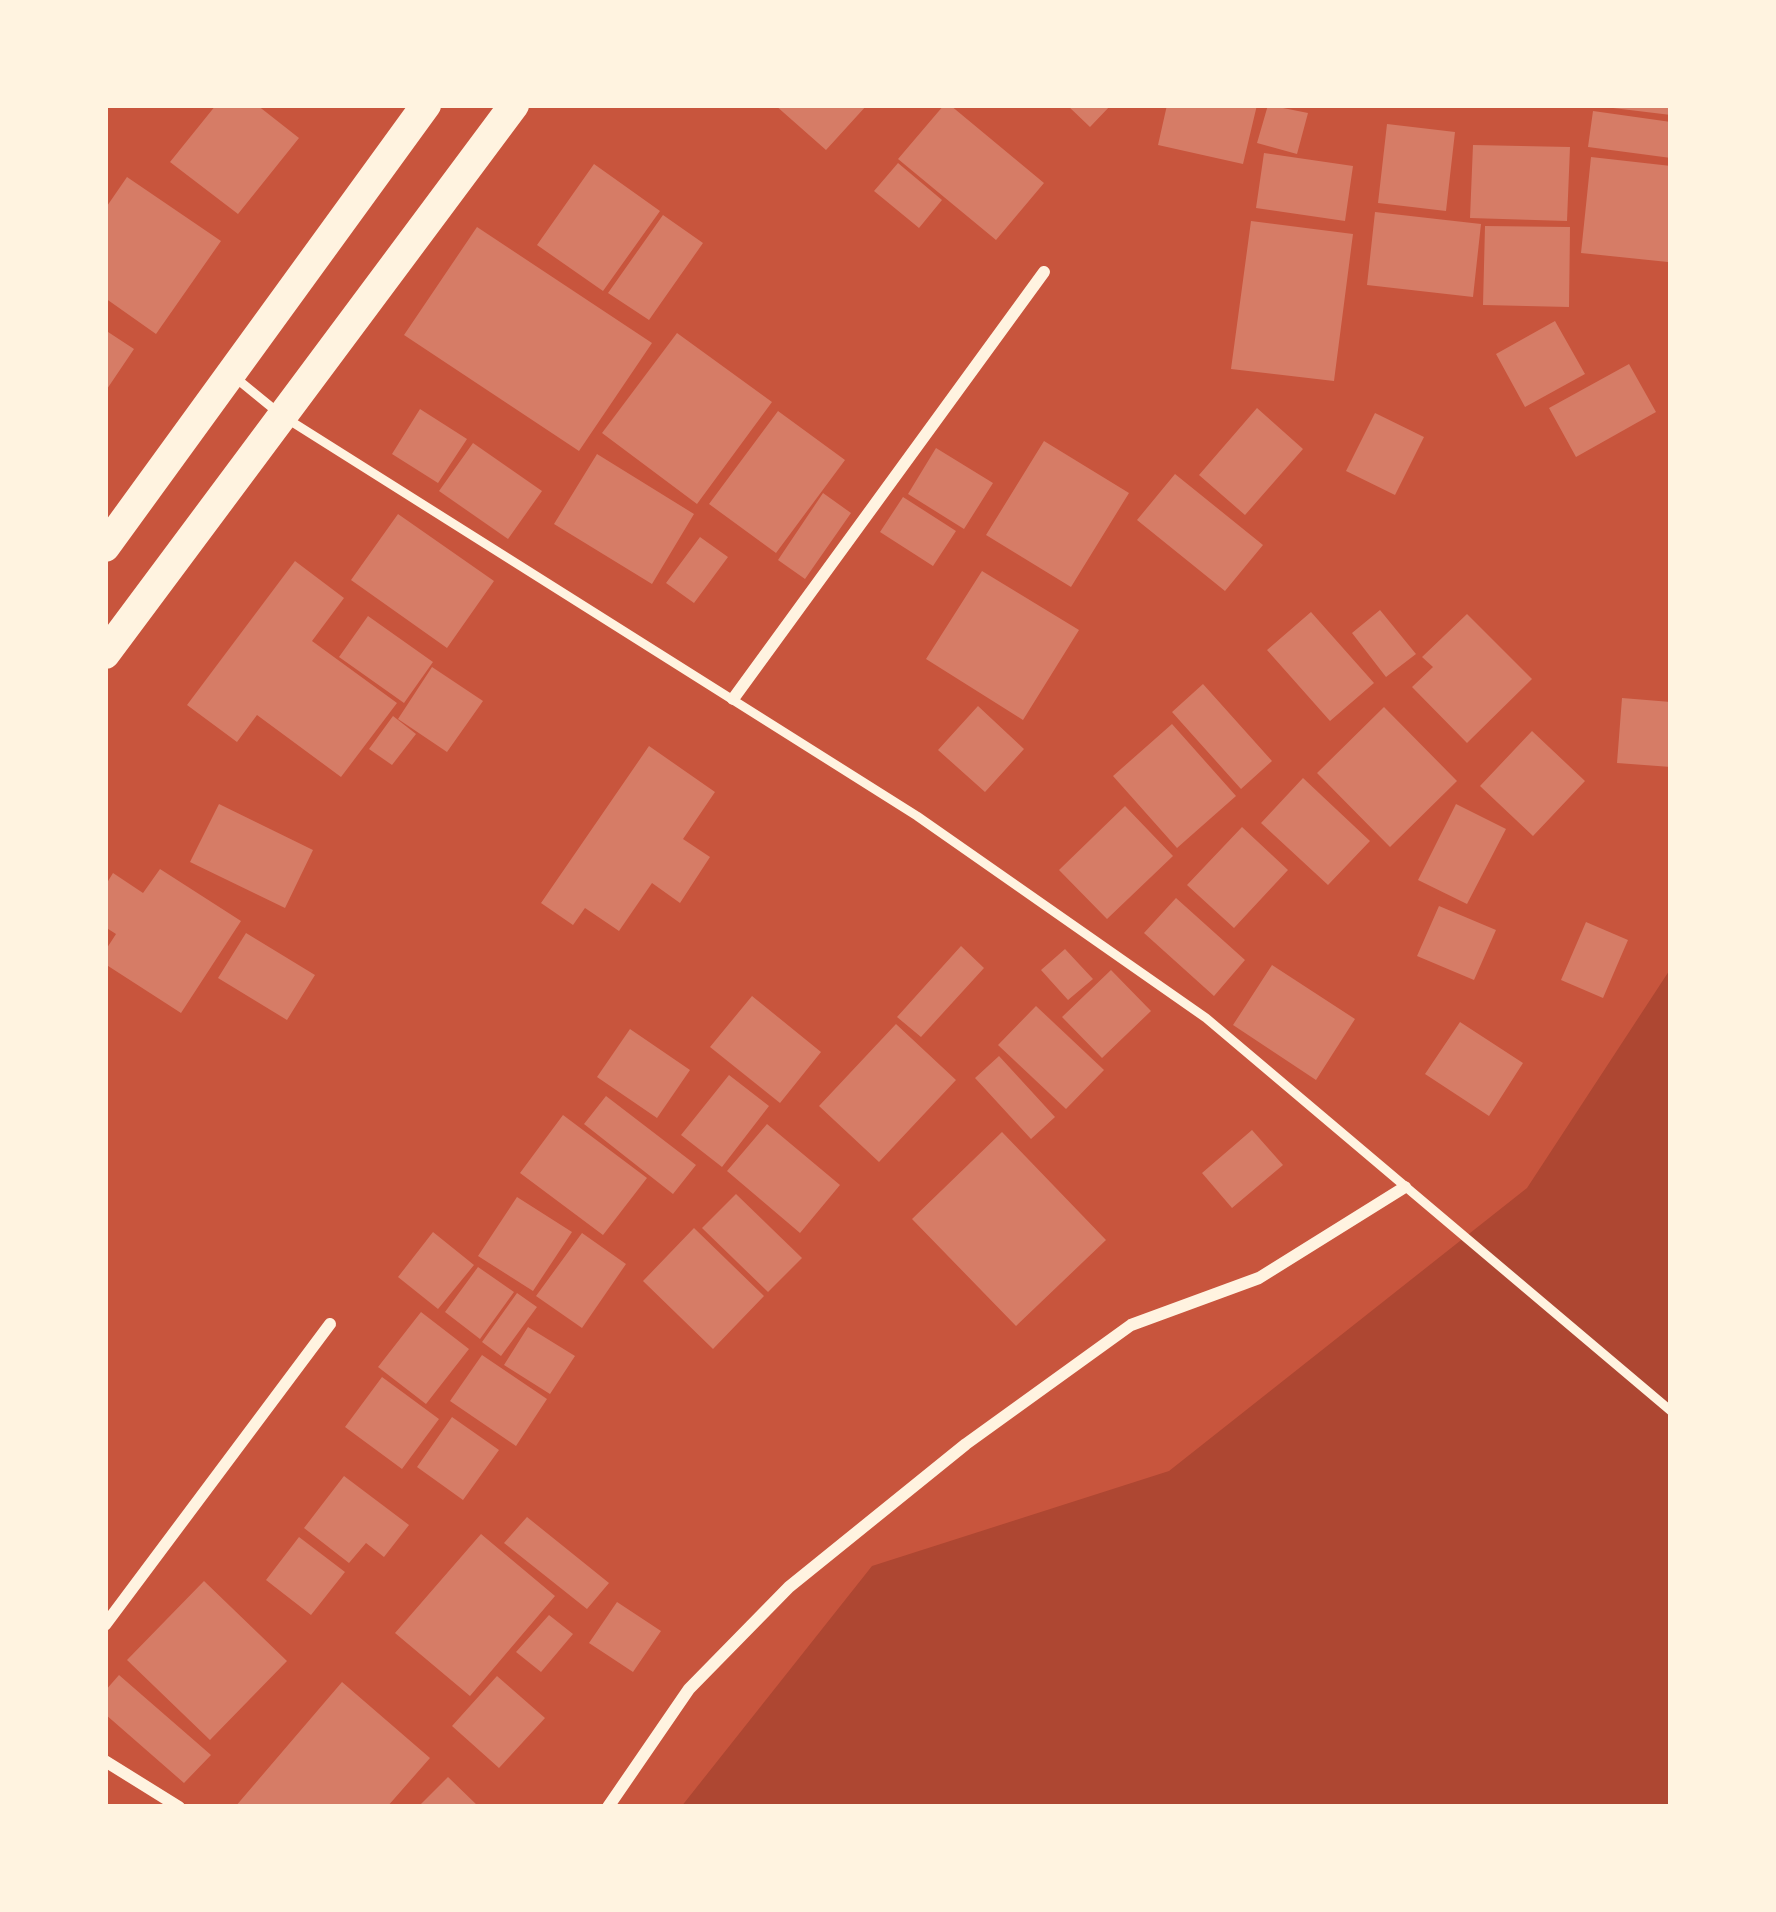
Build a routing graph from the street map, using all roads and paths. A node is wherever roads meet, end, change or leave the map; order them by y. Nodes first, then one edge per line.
1 (426, 105) edge
2 (514, 105) edge
3 (1044, 272) dead end
4 (232, 375) junction
5 (281, 415) junction
6 (105, 548) edge
7 (105, 654) edge
8 (733, 699) junction
9 (1405, 1187) junction
10 (330, 1324) dead end
11 (1671, 1411) edge
12 (105, 1625) edge
13 (105, 1761) edge
14 (179, 1807) edge
15 (608, 1807) edge

1 - 4 main road
2 - 5 main road
3 - 8 street
4 - 5 lane
4 - 6 main road
5 - 7 main road
5 - 8 lane
8 - 9 lane
9 - 11 lane
9 - 15 street
10 - 12 street
13 - 14 street

